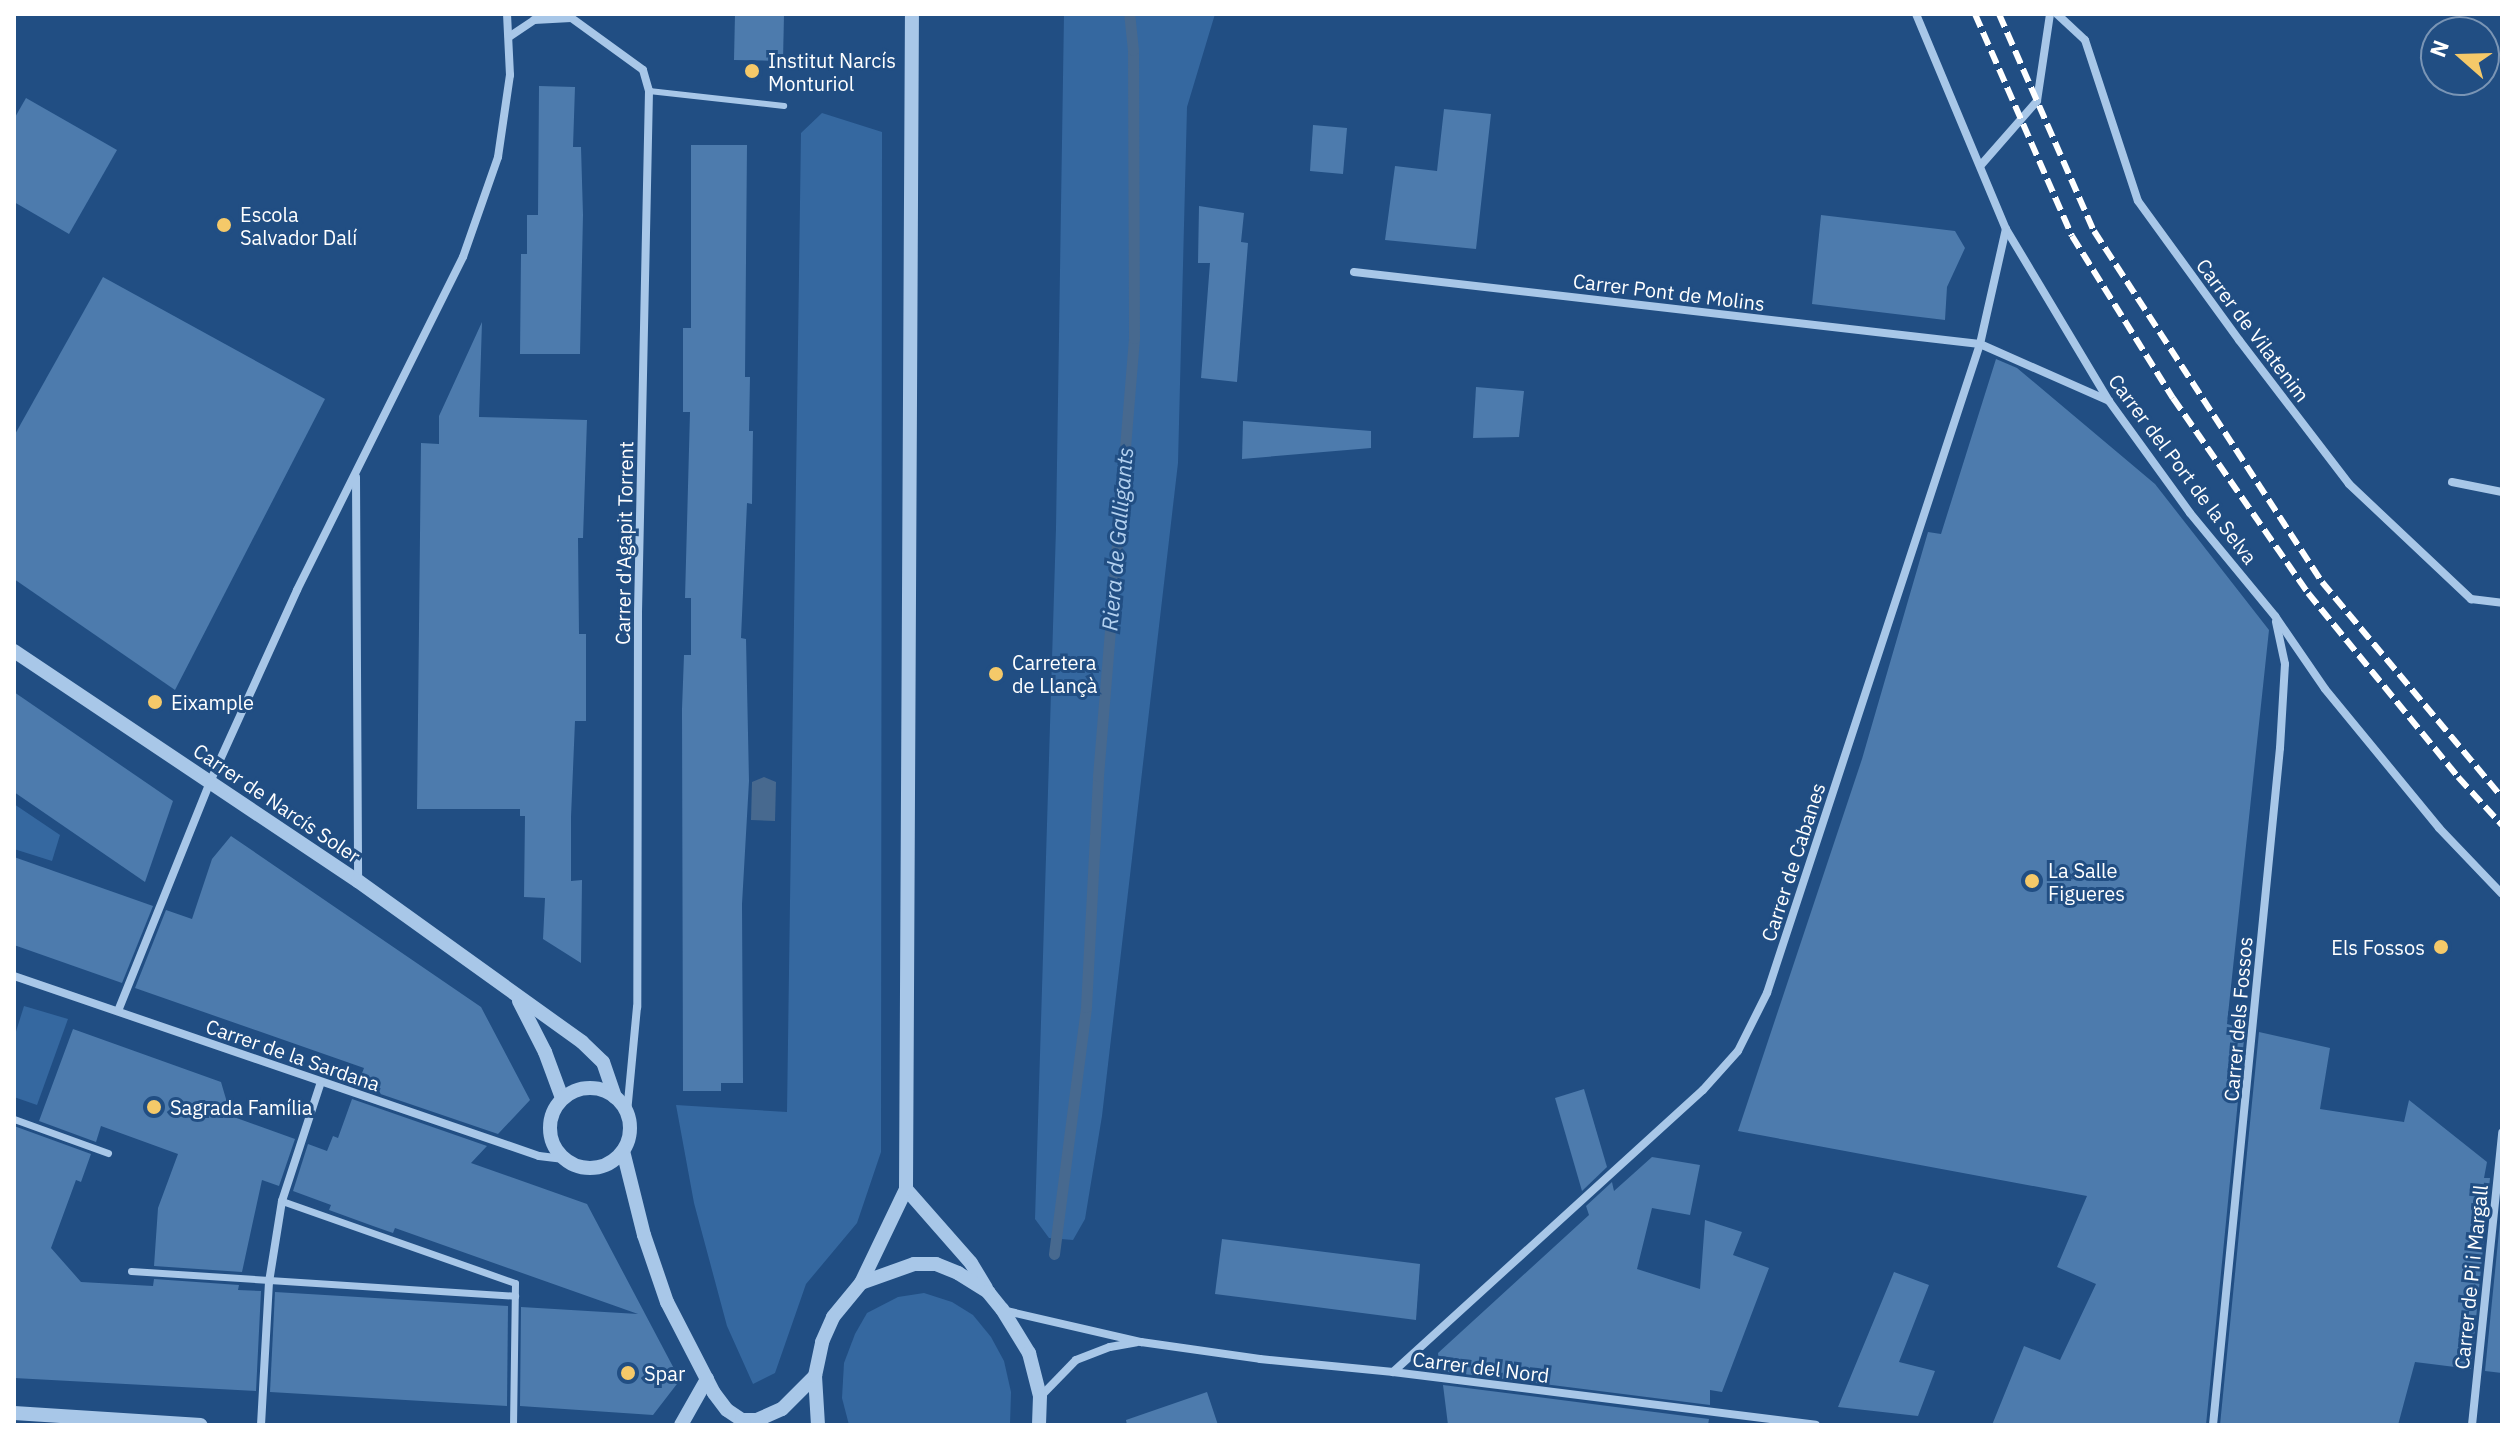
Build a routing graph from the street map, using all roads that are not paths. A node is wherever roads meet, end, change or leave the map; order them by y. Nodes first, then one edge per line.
1 (507, 14) edge
2 (912, 14) edge
3 (1916, 14) edge
4 (2050, 14) edge
5 (2057, 14) edge
6 (569, 16) edge
7 (509, 37) junction
8 (649, 91) junction
9 (784, 106) dead end
10 (1981, 165) junction
11 (2006, 229) junction
12 (1354, 272) dead end
13 (1980, 344) junction
14 (2109, 401) junction
15 (356, 473) junction
16 (2452, 482) dead end
17 (2502, 492) edge
18 (2502, 603) edge
19 (2275, 616) junction
20 (14, 651) edge
21 (210, 782) junction
22 (358, 881) junction
23 (2502, 894) edge
24 (14, 976) edge
25 (514, 994) junction
26 (118, 1011) junction
27 (321, 1082) junction
28 (615, 1097) junction
29 (562, 1098) junction
30 (627, 1112) junction
31 (14, 1119) edge
32 (2502, 1133) edge
33 (623, 1151) junction
34 (108, 1153) dead end
35 (564, 1159) junction
36 (906, 1189) junction
37 (282, 1201) junction
38 (131, 1271) dead end
39 (269, 1282) junction
40 (861, 1283) junction
41 (988, 1292) junction
42 (515, 1296) junction
43 (1002, 1309) junction
44 (1141, 1342) junction
45 (1393, 1372) junction
46 (815, 1376) junction
47 (707, 1379) junction
48 (1040, 1396) junction
49 (14, 1413) edge
50 (201, 1425) edge
51 (261, 1425) edge
52 (513, 1425) edge
53 (681, 1425) edge
54 (818, 1425) edge
55 (1039, 1425) edge
56 (1816, 1425) edge
57 (2213, 1425) edge
58 (2472, 1425) edge

1 - 7 street
2 - 36 street
3 - 10 street, Carrer del Port de la Selva
4 - 10 street
5 - 18 street, Carrer de Vilatenim
6 - 7 street
6 - 8 street
7 - 15 street
8 - 9 lane
8 - 30 street, Carrer d'Agapit Torrent
10 - 11 street, Carrer del Port de la Selva
11 - 13 street, Carrer de Cabanes
11 - 14 street, Carrer del Port de la Selva
12 - 13 street, Carrer Pont de Molins
13 - 14 street, Carrer Pont de Molins
13 - 45 street, Carrer de Cabanes
14 - 19 street, Carrer del Port de la Selva
15 - 21 street
15 - 22 street
16 - 17 street
19 - 23 street, Carrer del Port de la Selva
19 - 57 street, Carrer dels Fossos
20 - 21 street, Carrer de Narcís Soler
21 - 22 street, Carrer de Narcís Soler
21 - 26 street
22 - 25 street, Carrer de Narcís Soler
24 - 26 street, Carrer de la Sardana
25 - 28 street, Carrer de Narcís Soler
25 - 29 street, Carrer de Narcís Soler
26 - 27 street, Carrer de la Sardana
27 - 35 street, Carrer de la Sardana
27 - 37 street
28 - 29 street
28 - 30 street
29 - 35 street
30 - 33 street
31 - 34 street
32 - 58 street, Carrer de Pi i Margall
33 - 35 street
33 - 47 street
36 - 40 street
36 - 41 street
37 - 39 street
37 - 42 street
38 - 39 street
39 - 42 street
39 - 51 street
40 - 41 street
40 - 46 street
41 - 43 street
42 - 52 street
43 - 44 street, Carrer del Nord
43 - 48 street
44 - 45 street, Carrer del Nord
44 - 48 street, Carrer del Nord
45 - 56 street, Carrer del Nord
46 - 47 street
46 - 54 street
47 - 53 street
48 - 55 street
49 - 50 street

